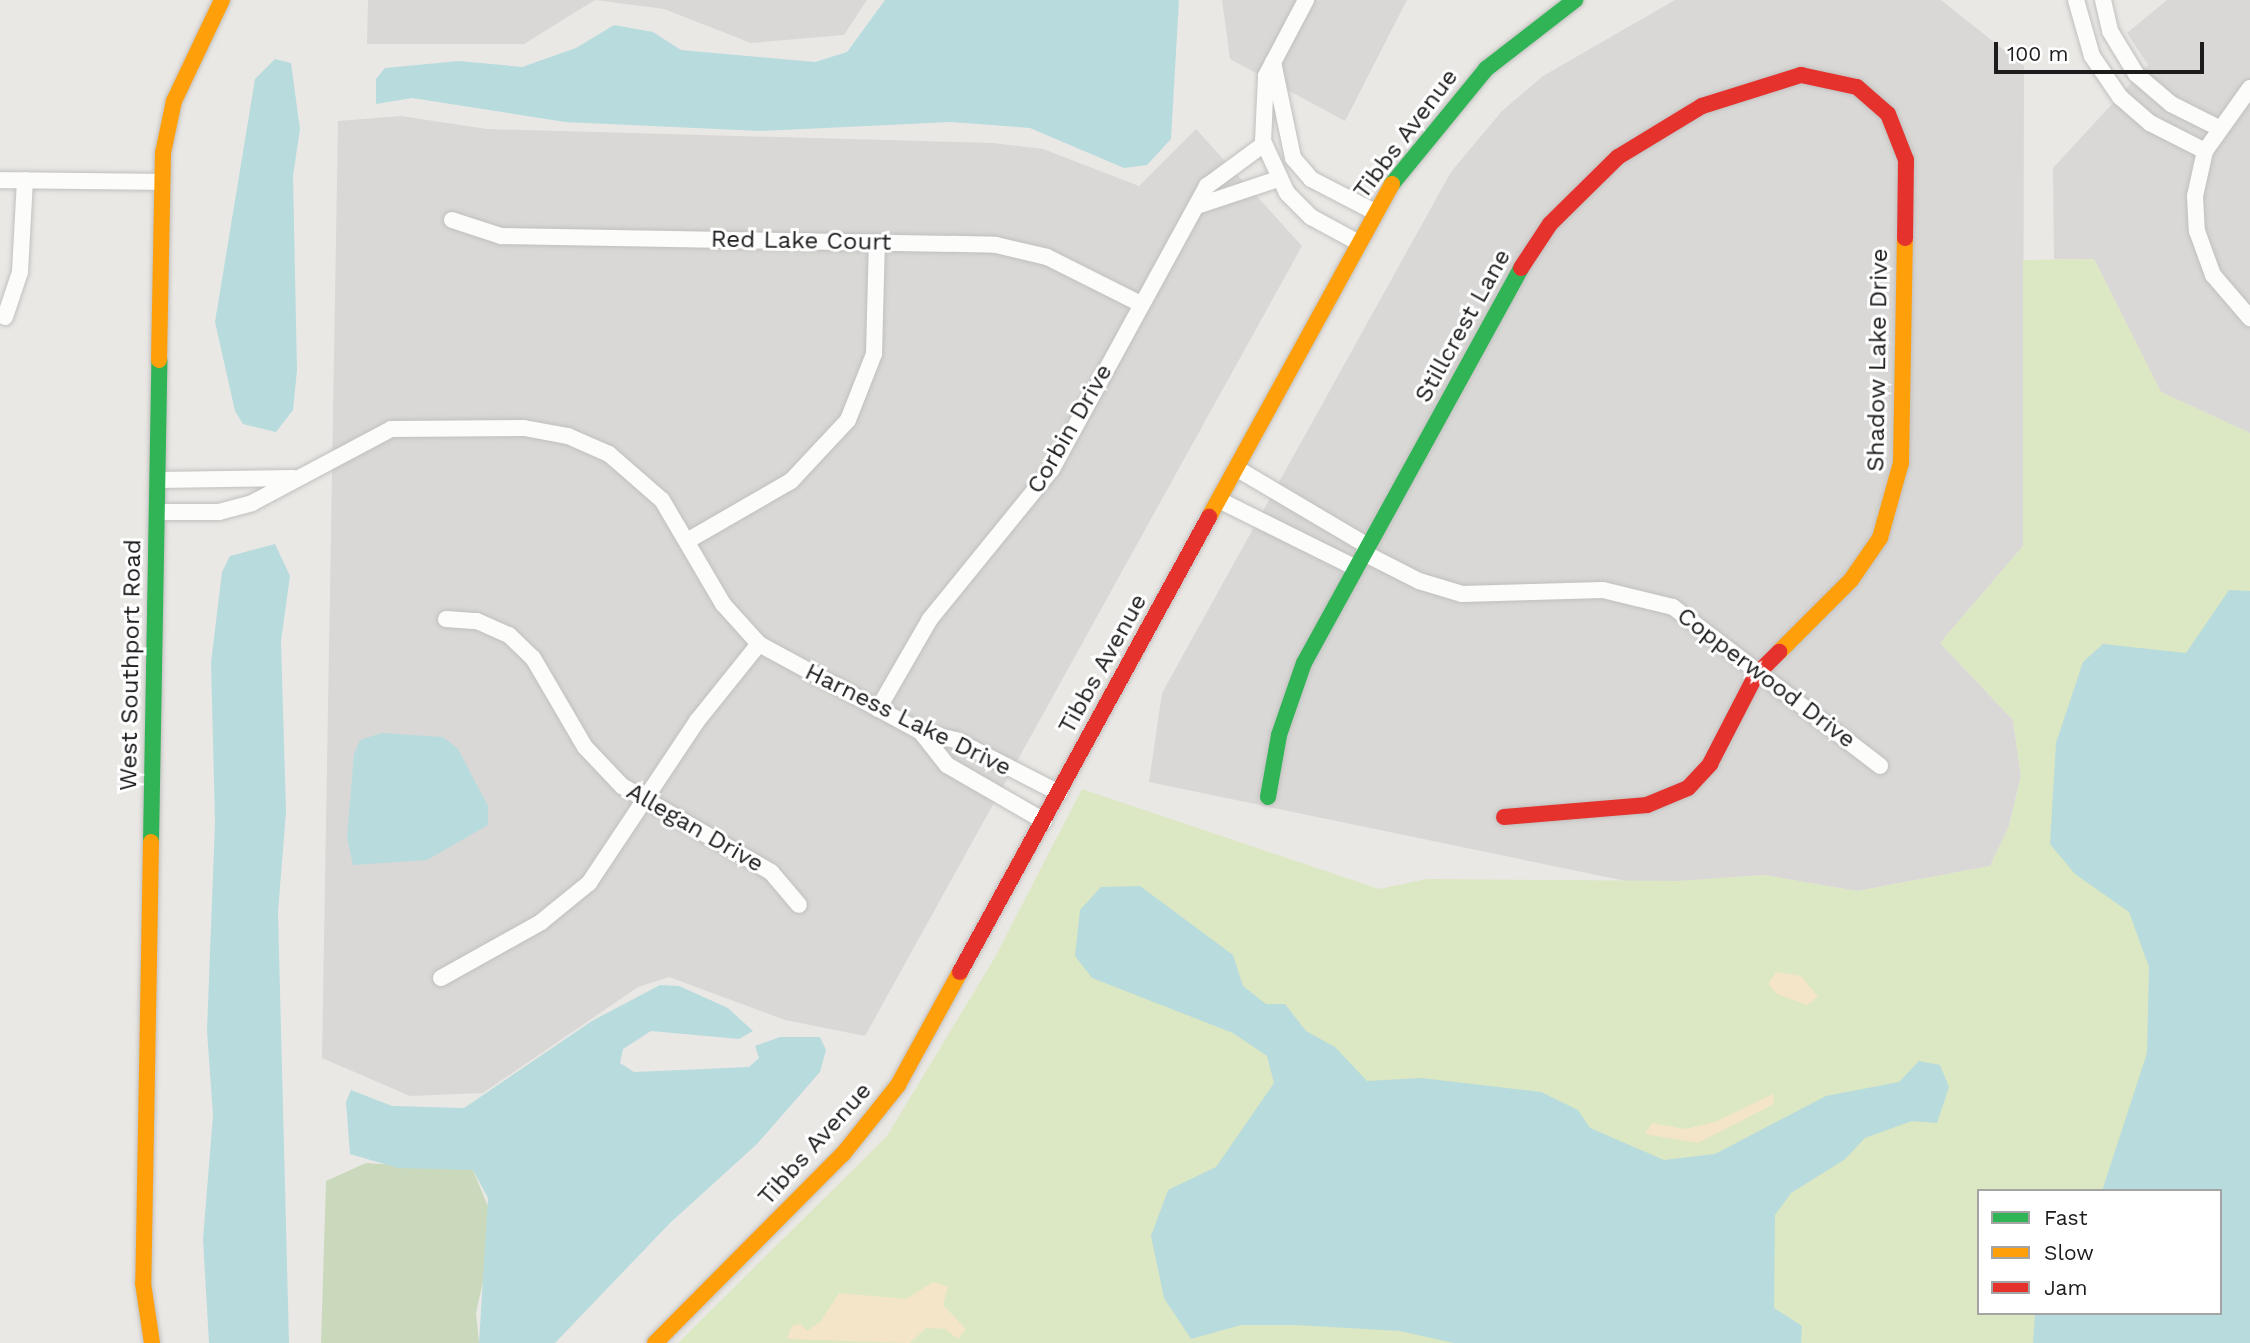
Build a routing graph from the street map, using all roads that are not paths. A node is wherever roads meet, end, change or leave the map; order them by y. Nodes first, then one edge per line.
1 (222, 0) edge
2 (1306, 0) edge
3 (1575, 0) edge
4 (2076, 0) edge
5 (2103, 0) edge
6 (1273, 62) junction
7 (2250, 88) edge
8 (1876, 100) joint
9 (2217, 127) junction
10 (1289, 148) junction
11 (1266, 150) junction
12 (2205, 151) junction
13 (1278, 179) junction
14 (0, 180) edge
15 (25, 180) junction
16 (162, 182) junction
17 (1196, 206) junction
18 (1375, 212) junction
19 (452, 220) dead end
20 (877, 242) junction
21 (1357, 242) junction
22 (1141, 304) junction
23 (5, 317) dead end
24 (2250, 318) edge
25 (1236, 468) junction
26 (293, 478) junction
27 (158, 480) junction
28 (1219, 500) junction
29 (157, 513) junction
30 (687, 541) junction
31 (1366, 549) junction
32 (1356, 569) junction
33 (446, 619) dead end
34 (759, 644) junction
35 (1760, 670) junction
36 (878, 709) junction
37 (921, 732) junction
38 (1880, 766) dead end
39 (1059, 793) junction
40 (1268, 797) dead end
41 (645, 802) junction
42 (1504, 817) dead end
43 (1044, 821) junction
44 (799, 905) dead end
45 (441, 978) dead end
46 (152, 1343) edge
47 (655, 1343) edge

1 - 16 street, West Southport Road
2 - 6 street
3 - 18 street, Tibbs Avenue
4 - 12 street
5 - 9 street
6 - 10 street
6 - 11 street
7 - 9 street
8 - 31 street, Stillcrest Lane
8 - 35 street, Shadow Lake Drive
9 - 12 street
10 - 11 street, Corbin Drive
10 - 18 street
11 - 13 street
11 - 17 street, Corbin Drive
12 - 24 street
13 - 17 street
13 - 21 street
14 - 15 street
15 - 16 street
15 - 23 street
16 - 27 street, West Southport Road
17 - 22 street, Corbin Drive
18 - 21 street, Tibbs Avenue
19 - 20 street, Red Lake Court
20 - 22 street, Red Lake Court
20 - 30 street
21 - 25 street, Tibbs Avenue
22 - 36 street, Corbin Drive
25 - 28 street, Tibbs Avenue
25 - 31 street, Copperwood Drive
26 - 27 street
26 - 29 street, Harness Lake Drive
26 - 30 street, Harness Lake Drive
27 - 29 street, West Southport Road
28 - 32 street
28 - 39 street, Tibbs Avenue
29 - 46 street, West Southport Road
30 - 34 street, Harness Lake Drive
31 - 32 street, Stillcrest Lane
31 - 35 street, Copperwood Drive
32 - 40 street, Stillcrest Lane
33 - 41 street, Allegan Drive
34 - 36 street, Harness Lake Drive
34 - 41 street
35 - 38 street, Copperwood Drive
35 - 42 street, Shadow Lake Drive
36 - 37 street, Harness Lake Drive
37 - 39 street, Harness Lake Drive
37 - 43 street
39 - 43 street, Tibbs Avenue
41 - 44 street, Allegan Drive
41 - 45 street
43 - 47 street, Tibbs Avenue

